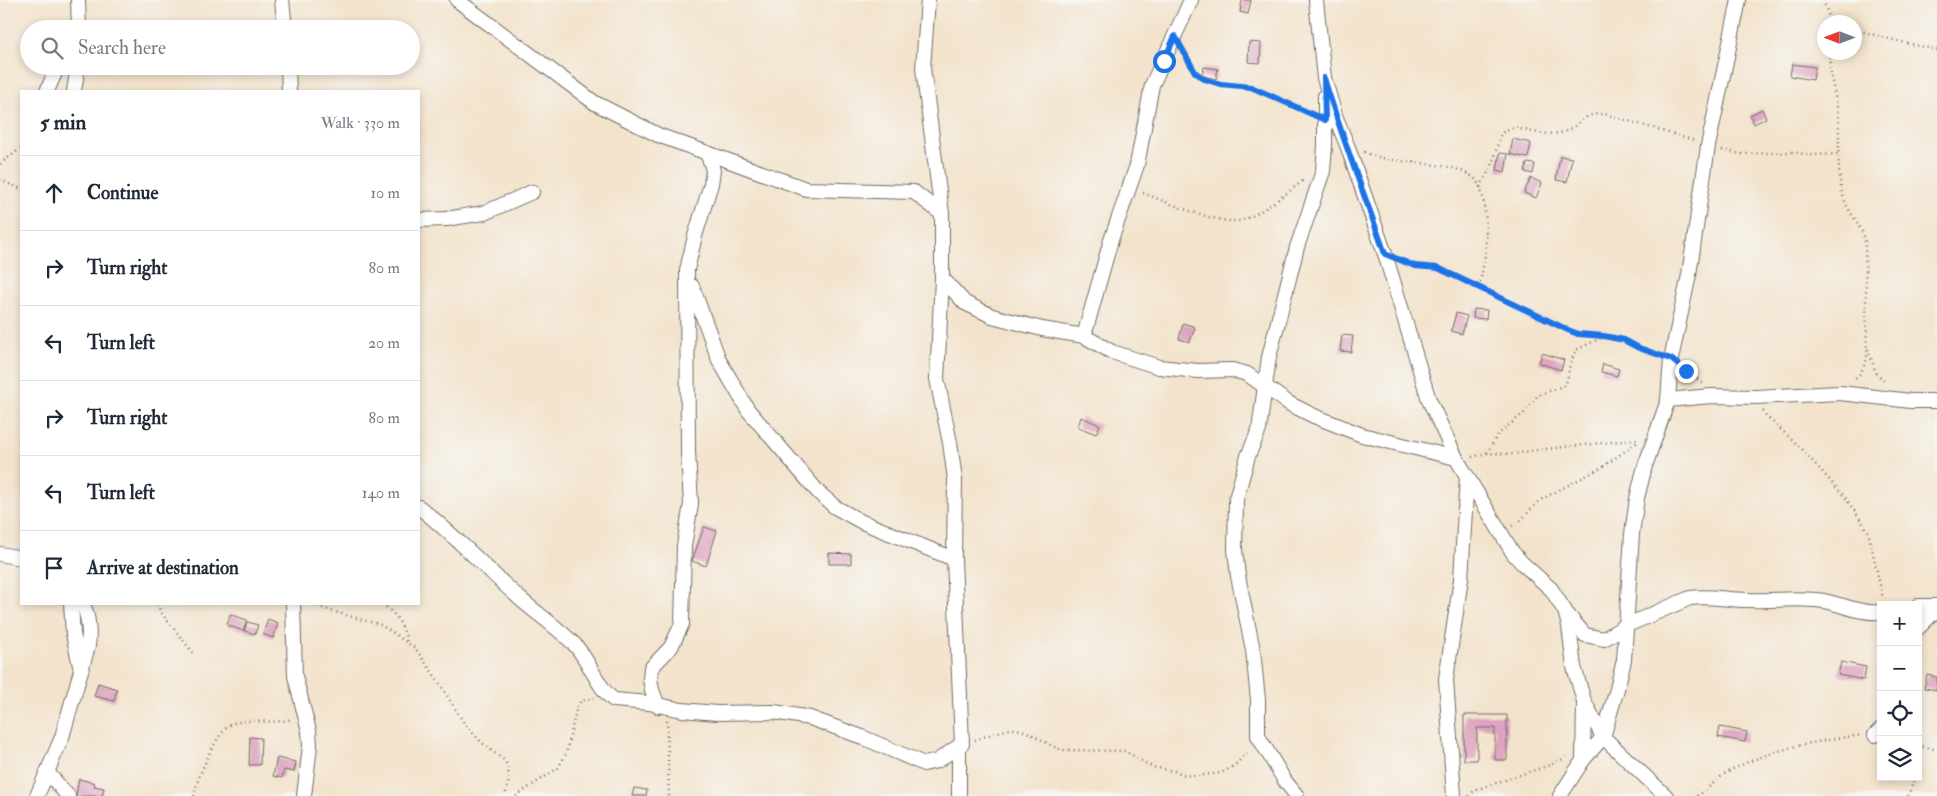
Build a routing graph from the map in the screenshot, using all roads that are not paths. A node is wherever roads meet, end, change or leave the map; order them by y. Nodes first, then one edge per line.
1 (282, 0) edge
2 (457, 0) edge
3 (928, 0) edge
4 (1191, 0) edge
5 (1316, 0) edge
6 (1739, 0) edge
7 (78, 3) edge
8 (73, 20) edge
9 (79, 20) edge
10 (284, 20) edge
11 (54, 75) edge
12 (77, 75) edge
13 (288, 75) edge
14 (1324, 78) junction
15 (47, 90) edge
16 (74, 90) edge
17 (289, 90) edge
18 (707, 154) junction
19 (532, 192) dead end
20 (942, 214) junction
21 (420, 220) edge
22 (687, 270) junction
23 (942, 278) junction
24 (1084, 336) junction
25 (1269, 357) junction
26 (1242, 373) junction
27 (1266, 386) junction
28 (1668, 400) junction
29 (1937, 401) edge
30 (1456, 458) junction
31 (1468, 476) junction
32 (420, 508) edge
33 (0, 554) edge
34 (20, 558) edge
35 (954, 559) junction
36 (71, 605) edge
37 (83, 605) edge
38 (293, 605) edge
39 (1922, 606) edge
40 (1937, 607) edge
41 (1565, 611) junction
42 (1877, 612) edge
43 (1922, 624) edge
44 (1625, 626) junction
45 (82, 670) junction
46 (1584, 701) junction
47 (662, 707) junction
48 (1603, 738) junction
49 (961, 745) junction
50 (1583, 760) junction
51 (48, 773) junction
52 (37, 796) edge
53 (68, 796) edge
54 (304, 796) edge
55 (959, 796) edge
56 (1297, 796) edge
57 (1454, 796) edge
58 (1560, 796) edge
59 (1666, 796) edge

1 - 10 street
2 - 18 street
3 - 20 street
4 - 24 street
5 - 14 street
6 - 28 street
7 - 8 street
7 - 9 street
11 - 15 street
12 - 16 street
13 - 17 street
14 - 25 street
14 - 30 street
18 - 20 street
18 - 22 street
19 - 21 street
20 - 23 street
22 - 35 street
22 - 47 street
23 - 24 street
23 - 35 street
24 - 26 street
25 - 26 street
25 - 27 street
26 - 27 street
27 - 30 street
27 - 56 street
28 - 29 street
28 - 44 street
30 - 31 street
31 - 41 street
31 - 57 street
32 - 47 street
33 - 34 street
35 - 49 street
36 - 45 street
37 - 45 street
38 - 54 street
39 - 40 street
40 - 43 street
41 - 44 street
41 - 46 street
42 - 44 street
44 - 48 street
45 - 51 street
46 - 48 street
46 - 50 street
47 - 49 street
48 - 50 street
48 - 59 street
49 - 55 street
50 - 58 street
51 - 52 street
51 - 53 street

